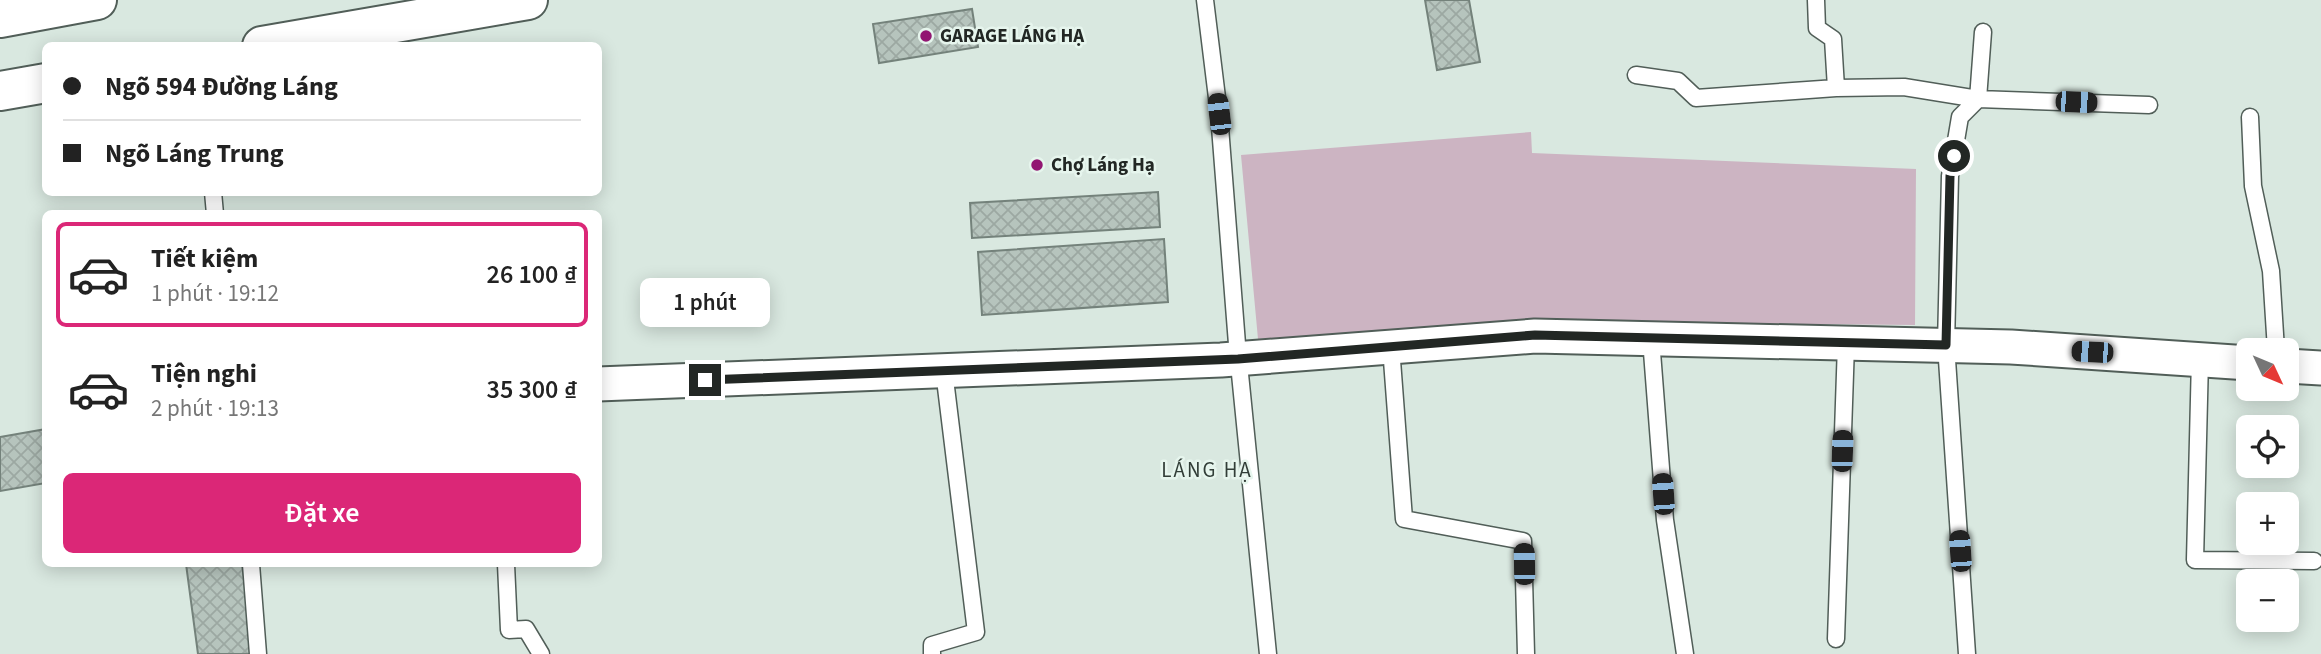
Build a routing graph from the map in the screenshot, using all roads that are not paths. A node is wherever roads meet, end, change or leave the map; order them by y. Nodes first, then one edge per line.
1 (97, 0) edge
2 (528, 0) edge
3 (1205, 0) edge
4 (1816, 0) edge
5 (0, 18) edge
6 (1983, 32) dead end
7 (285, 42) edge
8 (1636, 75) dead end
9 (42, 84) edge
10 (1836, 88) junction
11 (0, 91) edge
12 (1978, 99) junction
13 (2149, 105) dead end
14 (2249, 117) dead end
15 (2275, 338) edge
16 (1651, 339) junction
17 (1846, 344) junction
18 (1946, 345) junction
19 (1391, 347) junction
20 (1238, 359) junction
21 (2200, 359) junction
22 (2236, 362) edge
23 (2300, 367) edge
24 (2321, 368) edge
25 (944, 371) junction
26 (602, 384) edge
27 (2314, 561) dead end
28 (251, 567) edge
29 (506, 567) edge
30 (1836, 639) dead end
31 (258, 654) edge
32 (541, 654) edge
33 (932, 654) edge
34 (1269, 654) edge
35 (1526, 654) edge
36 (1685, 654) edge
37 (1967, 654) edge

1 - 5 main road
2 - 7 main road
3 - 20 lane
4 - 10 lane
6 - 12 lane
8 - 10 lane
9 - 11 main road
10 - 12 lane
12 - 13 lane
12 - 18 lane
14 - 15 lane
16 - 17 street
16 - 19 street
16 - 36 lane
17 - 18 street
17 - 30 lane
18 - 21 street
18 - 37 lane
19 - 20 street
19 - 35 lane
20 - 25 street
20 - 34 lane
21 - 22 street
21 - 27 lane
23 - 24 street
25 - 26 street
25 - 33 lane
28 - 31 lane
29 - 32 lane

